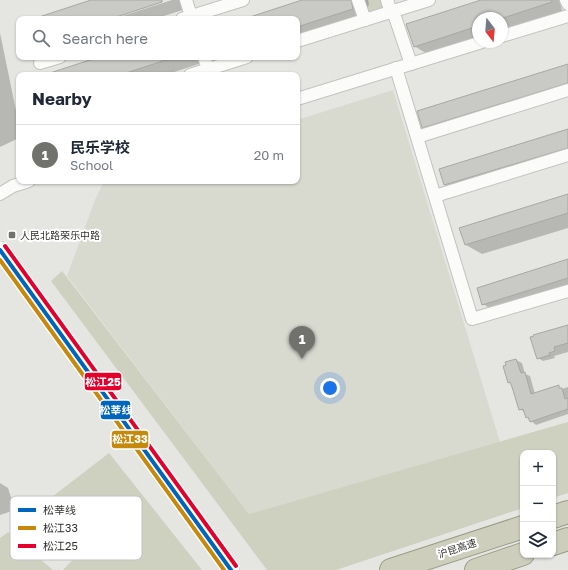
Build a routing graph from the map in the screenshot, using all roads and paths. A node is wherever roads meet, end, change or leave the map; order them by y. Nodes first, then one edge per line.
1 (186, 0) edge
2 (243, 0) edge
3 (358, 0) edge
4 (387, 0) edge
5 (429, 0) edge
6 (566, 0) edge
7 (568, 4) edge
8 (392, 12) junction
9 (188, 16) edge
10 (194, 16) edge
11 (568, 16) edge
12 (364, 20) junction
13 (508, 34) edge
14 (300, 41) edge
15 (472, 45) edge
16 (51, 60) edge
17 (205, 60) edge
18 (239, 60) edge
19 (40, 64) dead end
20 (411, 64) junction
21 (396, 68) junction
22 (209, 72) edge
23 (568, 90) edge
24 (300, 98) edge
25 (417, 136) junction
26 (568, 155) edge
27 (19, 184) edge
28 (0, 194) edge
29 (435, 196) junction
30 (0, 250) edge
31 (568, 291) edge
32 (568, 512) edge
33 (556, 516) edge
34 (520, 528) edge
35 (568, 539) edge
36 (556, 543) edge
37 (520, 555) edge
38 (231, 570) edge
39 (391, 570) edge
40 (476, 570) edge

1 - 9 street
2 - 10 street
3 - 12 street
4 - 8 street
5 - 8 street
6 - 7 street
8 - 12 street
8 - 20 street
11 - 13 street
12 - 14 street
15 - 20 street
16 - 19 street
17 - 22 street
18 - 22 street
20 - 21 street
21 - 24 street
21 - 25 street
23 - 25 street
25 - 29 street
26 - 29 street
27 - 28 street
29 - 31 street
30 - 38 main road
32 - 33 highway
34 - 39 highway, 沪昆高速
35 - 36 highway
37 - 40 highway

